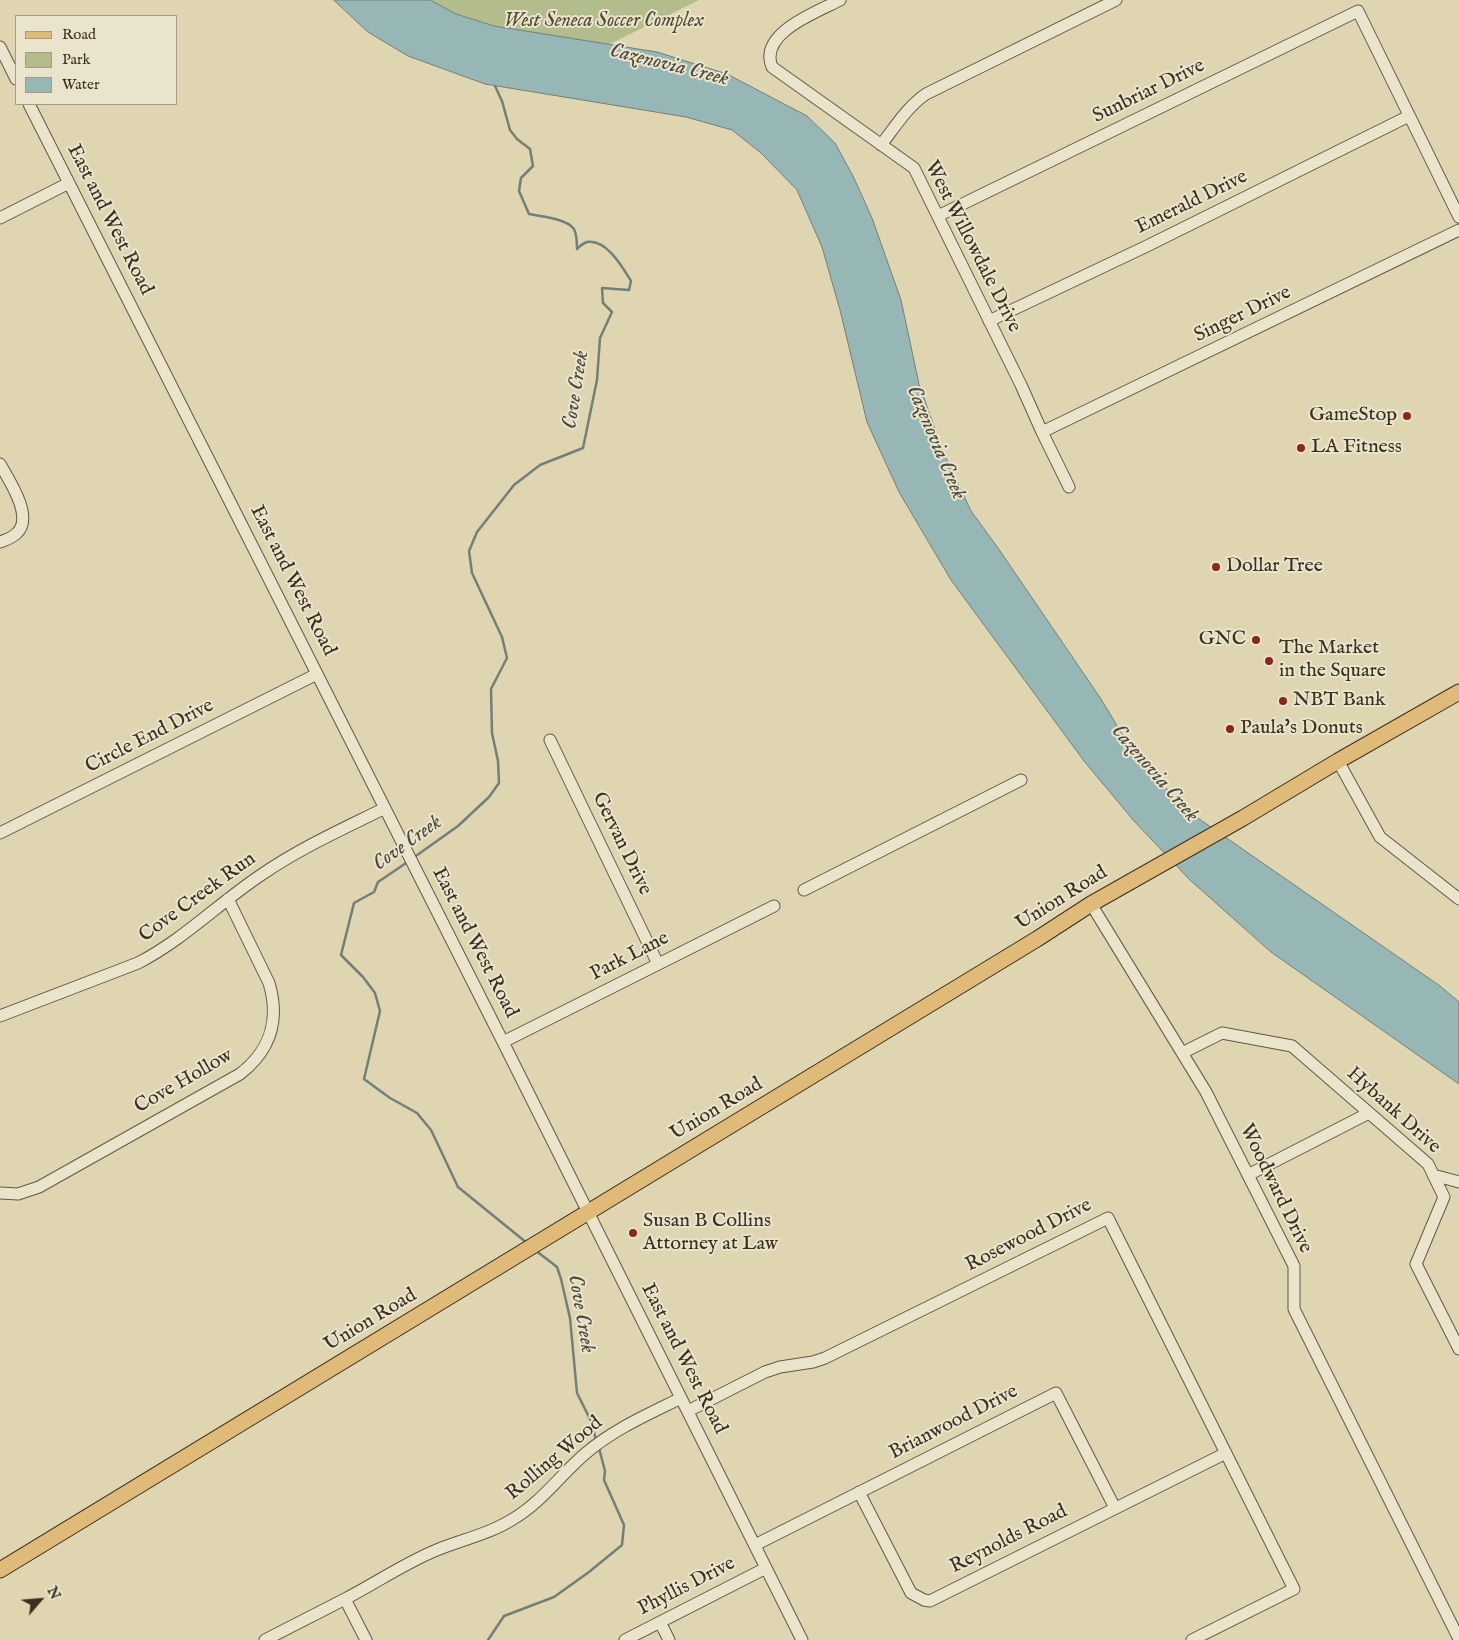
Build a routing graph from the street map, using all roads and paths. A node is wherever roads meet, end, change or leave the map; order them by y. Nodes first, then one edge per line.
1 (840, 0) edge
2 (1116, 0) edge
3 (0, 46) edge
4 (15, 77) edge
5 (30, 105) edge
6 (1409, 116) junction
7 (881, 145) junction
8 (69, 183) junction
9 (938, 216) junction
10 (1459, 217) edge
11 (0, 218) edge
12 (1459, 230) edge
13 (990, 321) junction
14 (1042, 432) junction
15 (0, 464) edge
16 (1069, 487) dead end
17 (0, 542) edge
18 (317, 674) junction
19 (1459, 692) edge
20 (550, 740) dead end
21 (1338, 761) junction
22 (1021, 780) dead end
23 (385, 808) junction
24 (0, 833) edge
25 (804, 890) dead end
26 (228, 899) junction
27 (1459, 899) edge
28 (1091, 904) junction
29 (774, 906) dead end
30 (658, 964) junction
31 (0, 1016) edge
32 (503, 1042) junction
33 (1182, 1053) junction
34 (1369, 1114) junction
35 (1248, 1175) junction
36 (1433, 1175) junction
37 (1459, 1182) edge
38 (0, 1193) edge
39 (588, 1212) junction
40 (1459, 1349) edge
41 (681, 1398) junction
42 (688, 1411) junction
43 (1226, 1452) junction
44 (860, 1492) junction
45 (1115, 1508) junction
46 (754, 1545) junction
47 (766, 1568) junction
48 (0, 1570) edge
49 (345, 1599) junction
50 (660, 1622) junction
51 (1459, 1639) edge
52 (265, 1640) edge
53 (366, 1640) edge
54 (626, 1640) edge
55 (669, 1640) edge
56 (802, 1640) edge
57 (1192, 1640) edge

1 - 7 street, West Willowdale Drive
2 - 7 street
3 - 4 street
5 - 8 street, East and West Road
6 - 9 street, Sunbriar Drive
6 - 10 street
6 - 13 street, Emerald Drive
7 - 9 street, West Willowdale Drive
8 - 11 street
8 - 18 street, East and West Road
9 - 13 street, West Willowdale Drive
12 - 14 street, Singer Drive
13 - 14 street, West Willowdale Drive
14 - 16 street, West Willowdale Drive
15 - 17 street
18 - 23 street, East and West Road
18 - 24 street, Circle End Drive
19 - 21 main road, Union Road
20 - 30 street, Gervan Drive
21 - 27 street
21 - 28 main road, Union Road
22 - 25 street
23 - 26 street, Cove Creek Run
23 - 32 street, East and West Road
26 - 31 street, Cove Creek Run
26 - 38 street, Cove Hollow
28 - 33 street, Woodward Drive
28 - 39 main road, Union Road
29 - 30 street, Park Lane
30 - 32 street, Park Lane
32 - 39 street, East and West Road
33 - 34 street, Hybank Drive
33 - 35 street, Woodward Drive
34 - 35 street
34 - 36 street, Hybank Drive
35 - 51 street, Woodward Drive
36 - 37 street
36 - 40 street, Hybank Drive
39 - 41 street, East and West Road
39 - 48 main road, Union Road
41 - 42 street, East and West Road
41 - 49 street, Rolling Wood
42 - 43 street, Rosewood Drive
42 - 46 street, East and West Road
43 - 45 street, Reynolds Road
43 - 57 street, Rosewood Drive
44 - 45 street, Reynolds Road
44 - 45 street, Brianwood Drive
44 - 46 street, Brianwood Drive
46 - 47 street, East and West Road
47 - 50 street, Phyllis Drive
47 - 56 street, East and West Road
49 - 52 street, Rolling Wood
49 - 53 street
50 - 54 street, Phyllis Drive
50 - 55 street

